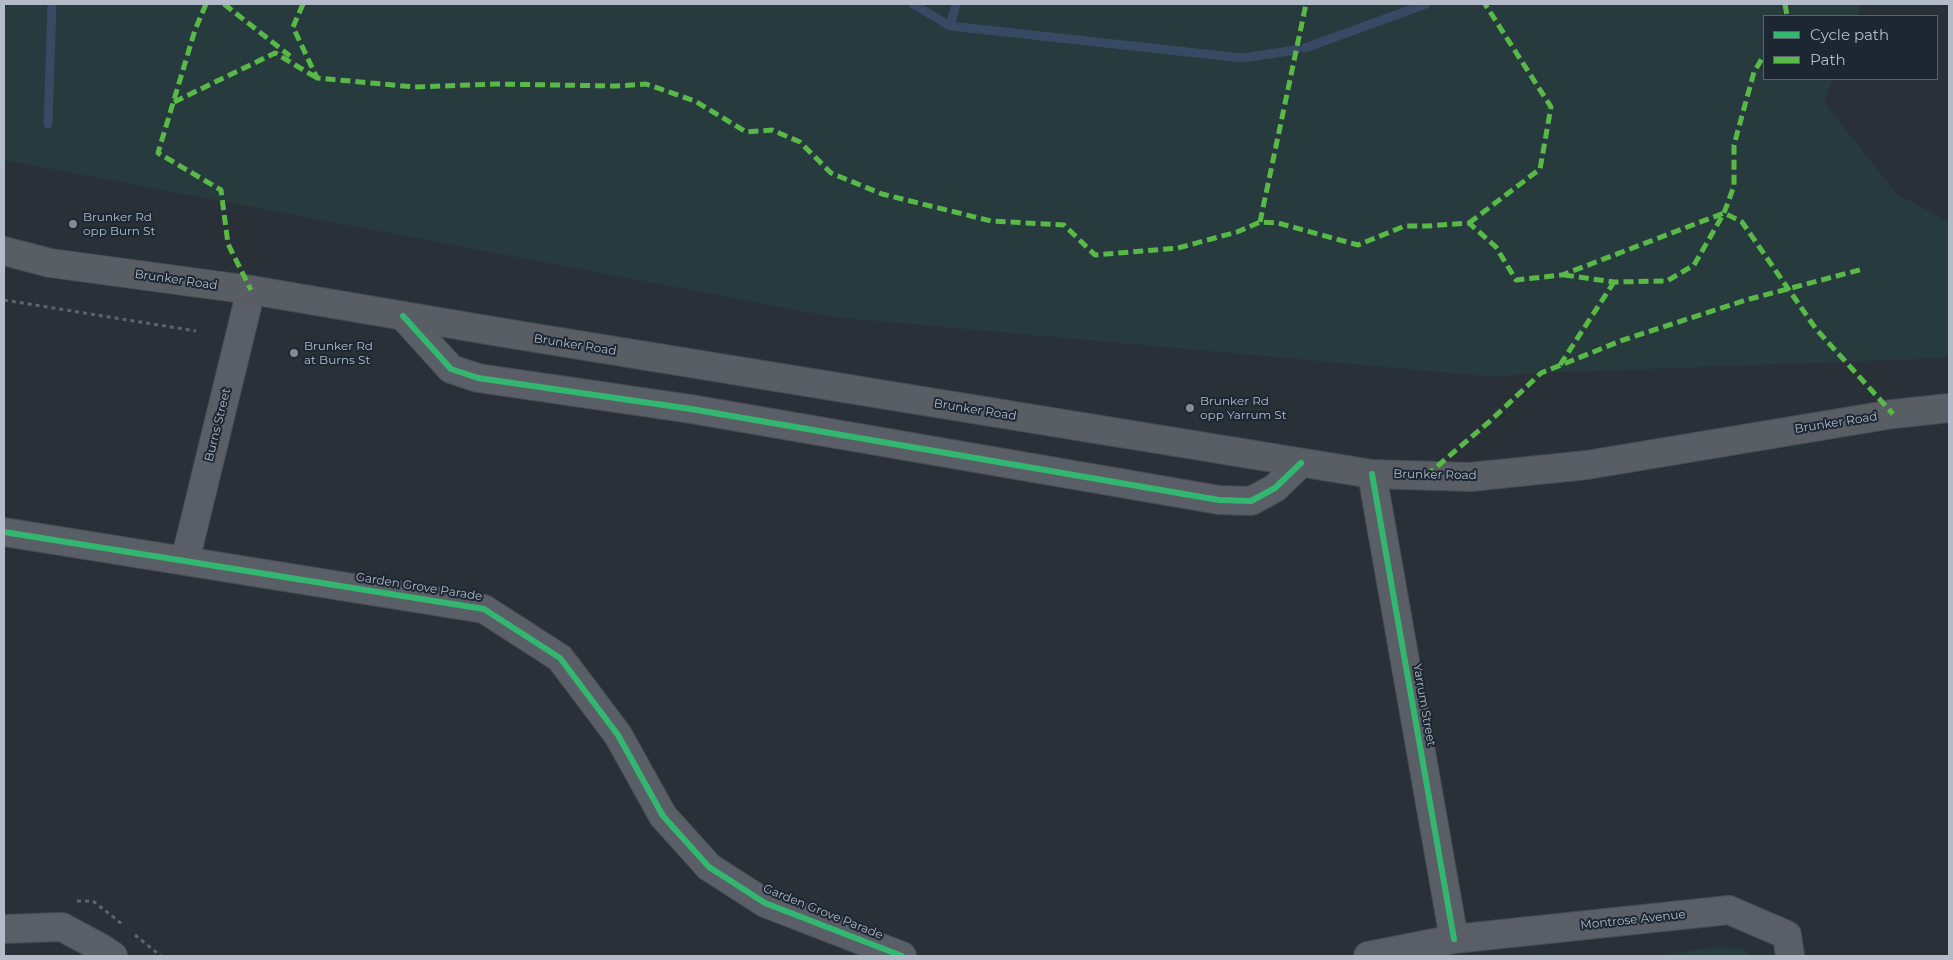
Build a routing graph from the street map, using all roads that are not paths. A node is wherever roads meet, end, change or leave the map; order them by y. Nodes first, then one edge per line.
1 (4, 250) edge
2 (252, 290) junction
3 (403, 316) junction
4 (1949, 408) edge
5 (1301, 463) junction
6 (1372, 474) junction
7 (4, 532) edge
8 (185, 561) junction
9 (4, 929) edge
10 (1454, 939) junction
11 (113, 956) edge
12 (902, 956) edge
13 (1368, 956) edge
14 (1790, 956) edge

1 - 2 main road, Brunker Road
2 - 3 main road, Brunker Road
2 - 8 street, Burns Street
3 - 5 main road, Brunker Road
3 - 5 street
4 - 6 main road, Brunker Road
5 - 6 main road, Brunker Road
6 - 10 street, Yarrum Street
7 - 8 street, Garden Grove Parade
8 - 12 street, Garden Grove Parade
9 - 11 street
10 - 13 street
10 - 14 street, Montrose Avenue

